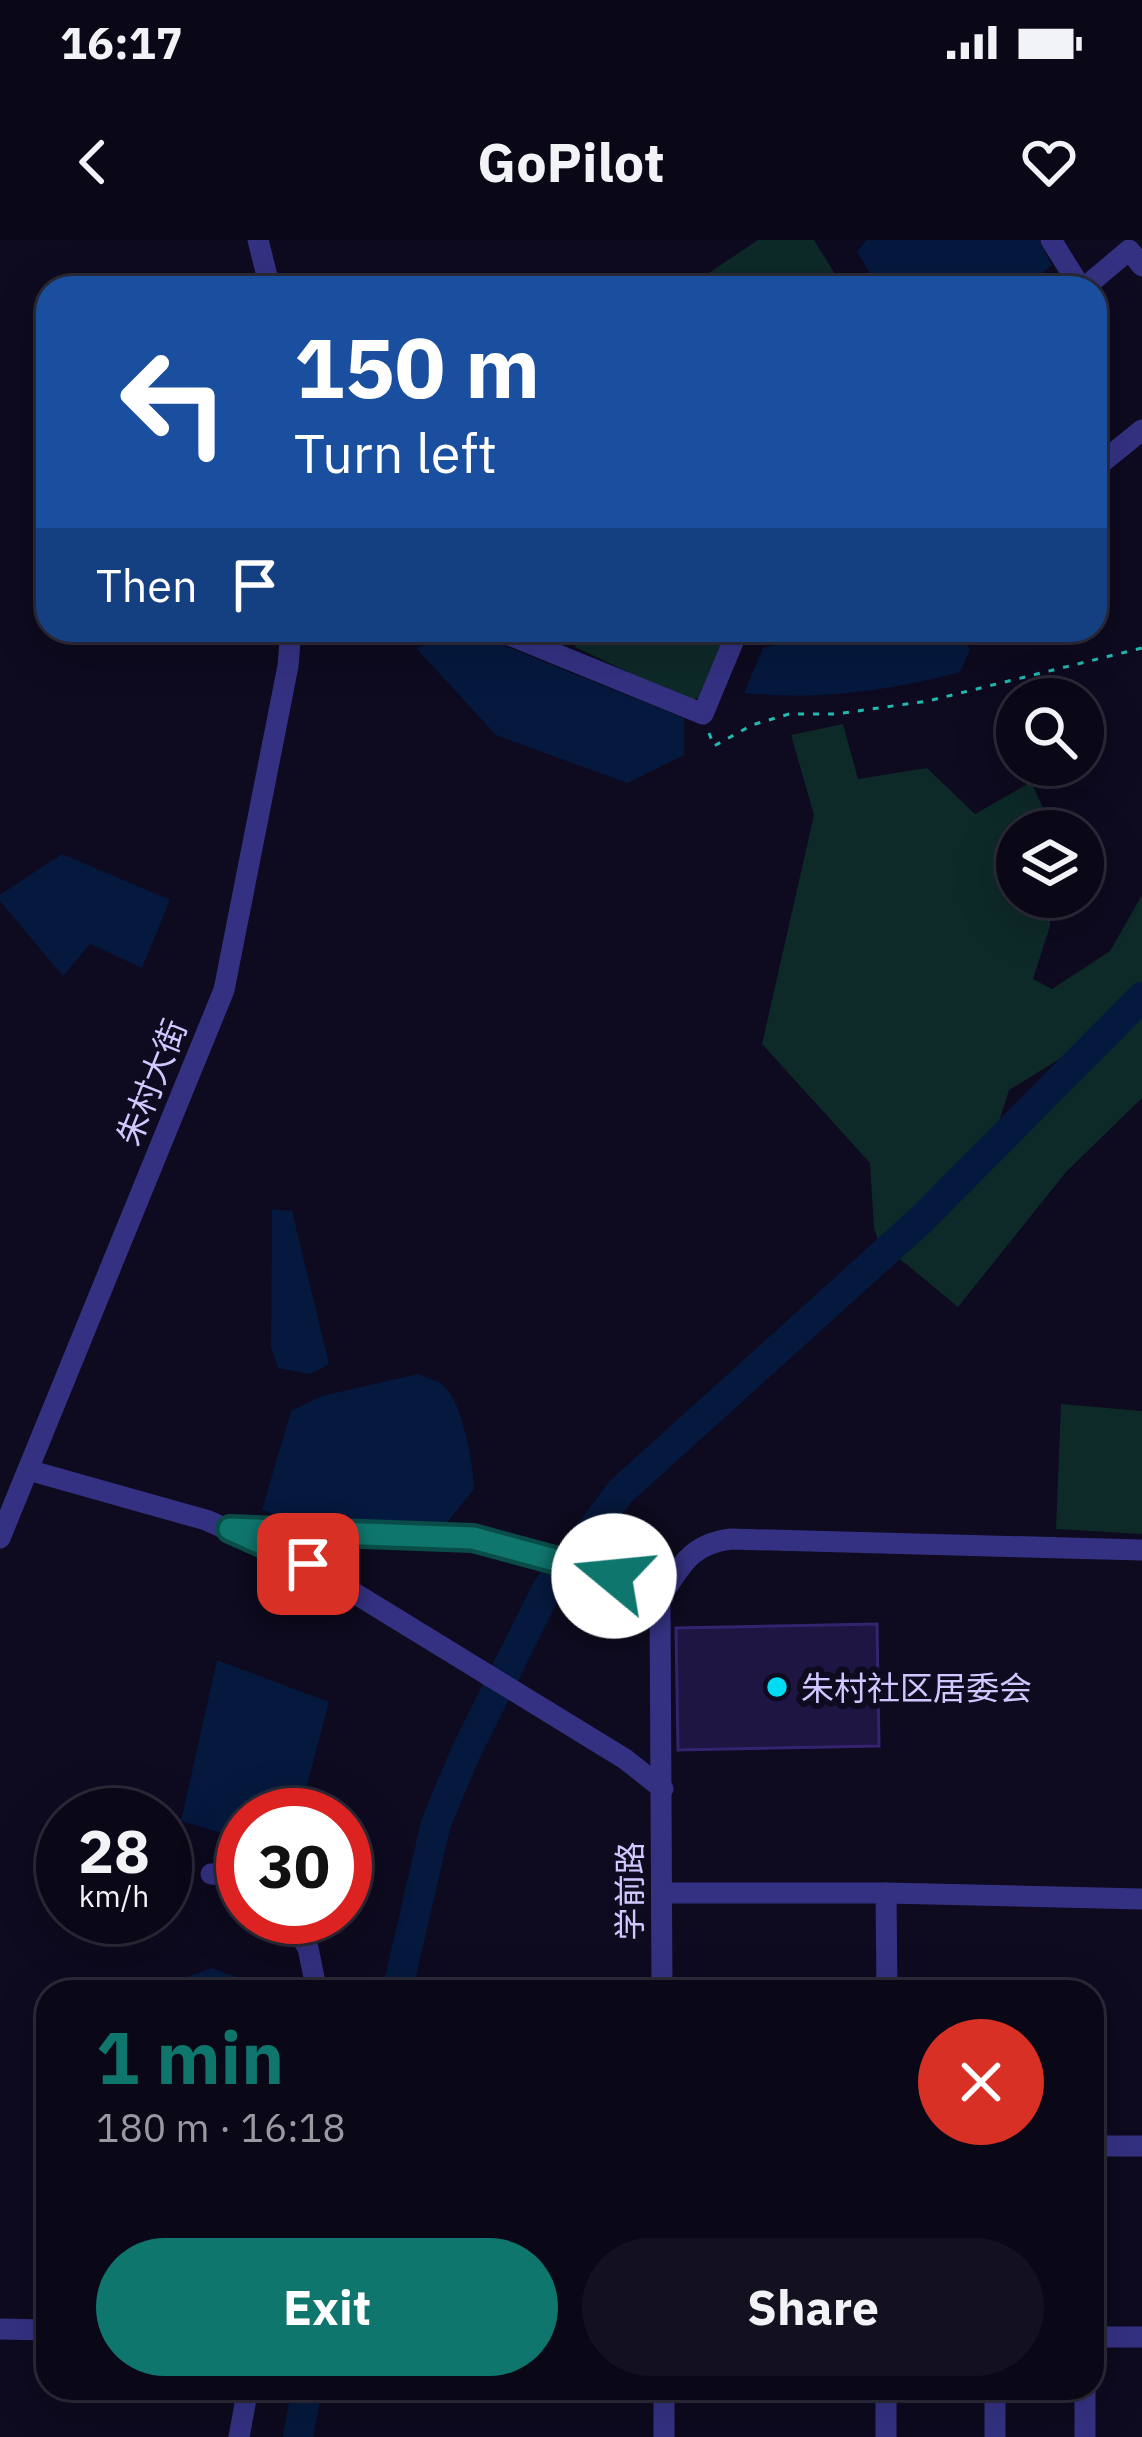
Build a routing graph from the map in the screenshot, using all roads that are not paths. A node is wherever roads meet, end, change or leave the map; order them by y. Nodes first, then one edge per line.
1 (257, 240) edge
2 (1051, 240) edge
3 (1138, 252) edge
4 (267, 276) edge
5 (1075, 276) edge
6 (1101, 276) edge
7 (1142, 430) edge
8 (1107, 458) edge
9 (295, 642) edge
10 (526, 642) edge
11 (733, 642) edge
12 (28, 1469) junction
13 (230, 1529) junction
14 (0, 1538) edge
15 (1142, 1550) edge
16 (660, 1598) junction
17 (663, 1789) junction
18 (211, 1874) dead end
19 (216, 1874) edge
20 (662, 1893) junction
21 (886, 1893) junction
22 (1142, 1899) edge
23 (306, 1944) edge
24 (315, 1980) edge
25 (662, 1980) edge
26 (887, 1980) edge
27 (1104, 2146) edge
28 (1142, 2146) edge
29 (0, 2329) edge
30 (36, 2330) edge
31 (1104, 2337) edge
32 (1142, 2337) edge
33 (246, 2400) edge
34 (664, 2400) edge
35 (886, 2400) edge
36 (995, 2400) edge
37 (1085, 2400) edge
38 (239, 2437) edge
39 (664, 2437) edge
40 (886, 2437) edge
41 (994, 2437) edge
42 (1085, 2437) edge

1 - 4 street
2 - 5 street
3 - 6 street
7 - 8 street
9 - 12 street, 朱村大街
10 - 11 street
12 - 13 street
12 - 14 street, 朱村大街
13 - 16 street
13 - 17 street
15 - 16 street
16 - 17 street, 学前路
17 - 20 street, 学前路
18 - 19 street
20 - 21 street
20 - 25 street, 学前路
21 - 22 street
21 - 26 street
23 - 24 street
27 - 28 street
29 - 30 street
31 - 32 street
33 - 38 street
34 - 39 street
35 - 40 street
36 - 41 street
37 - 42 street

